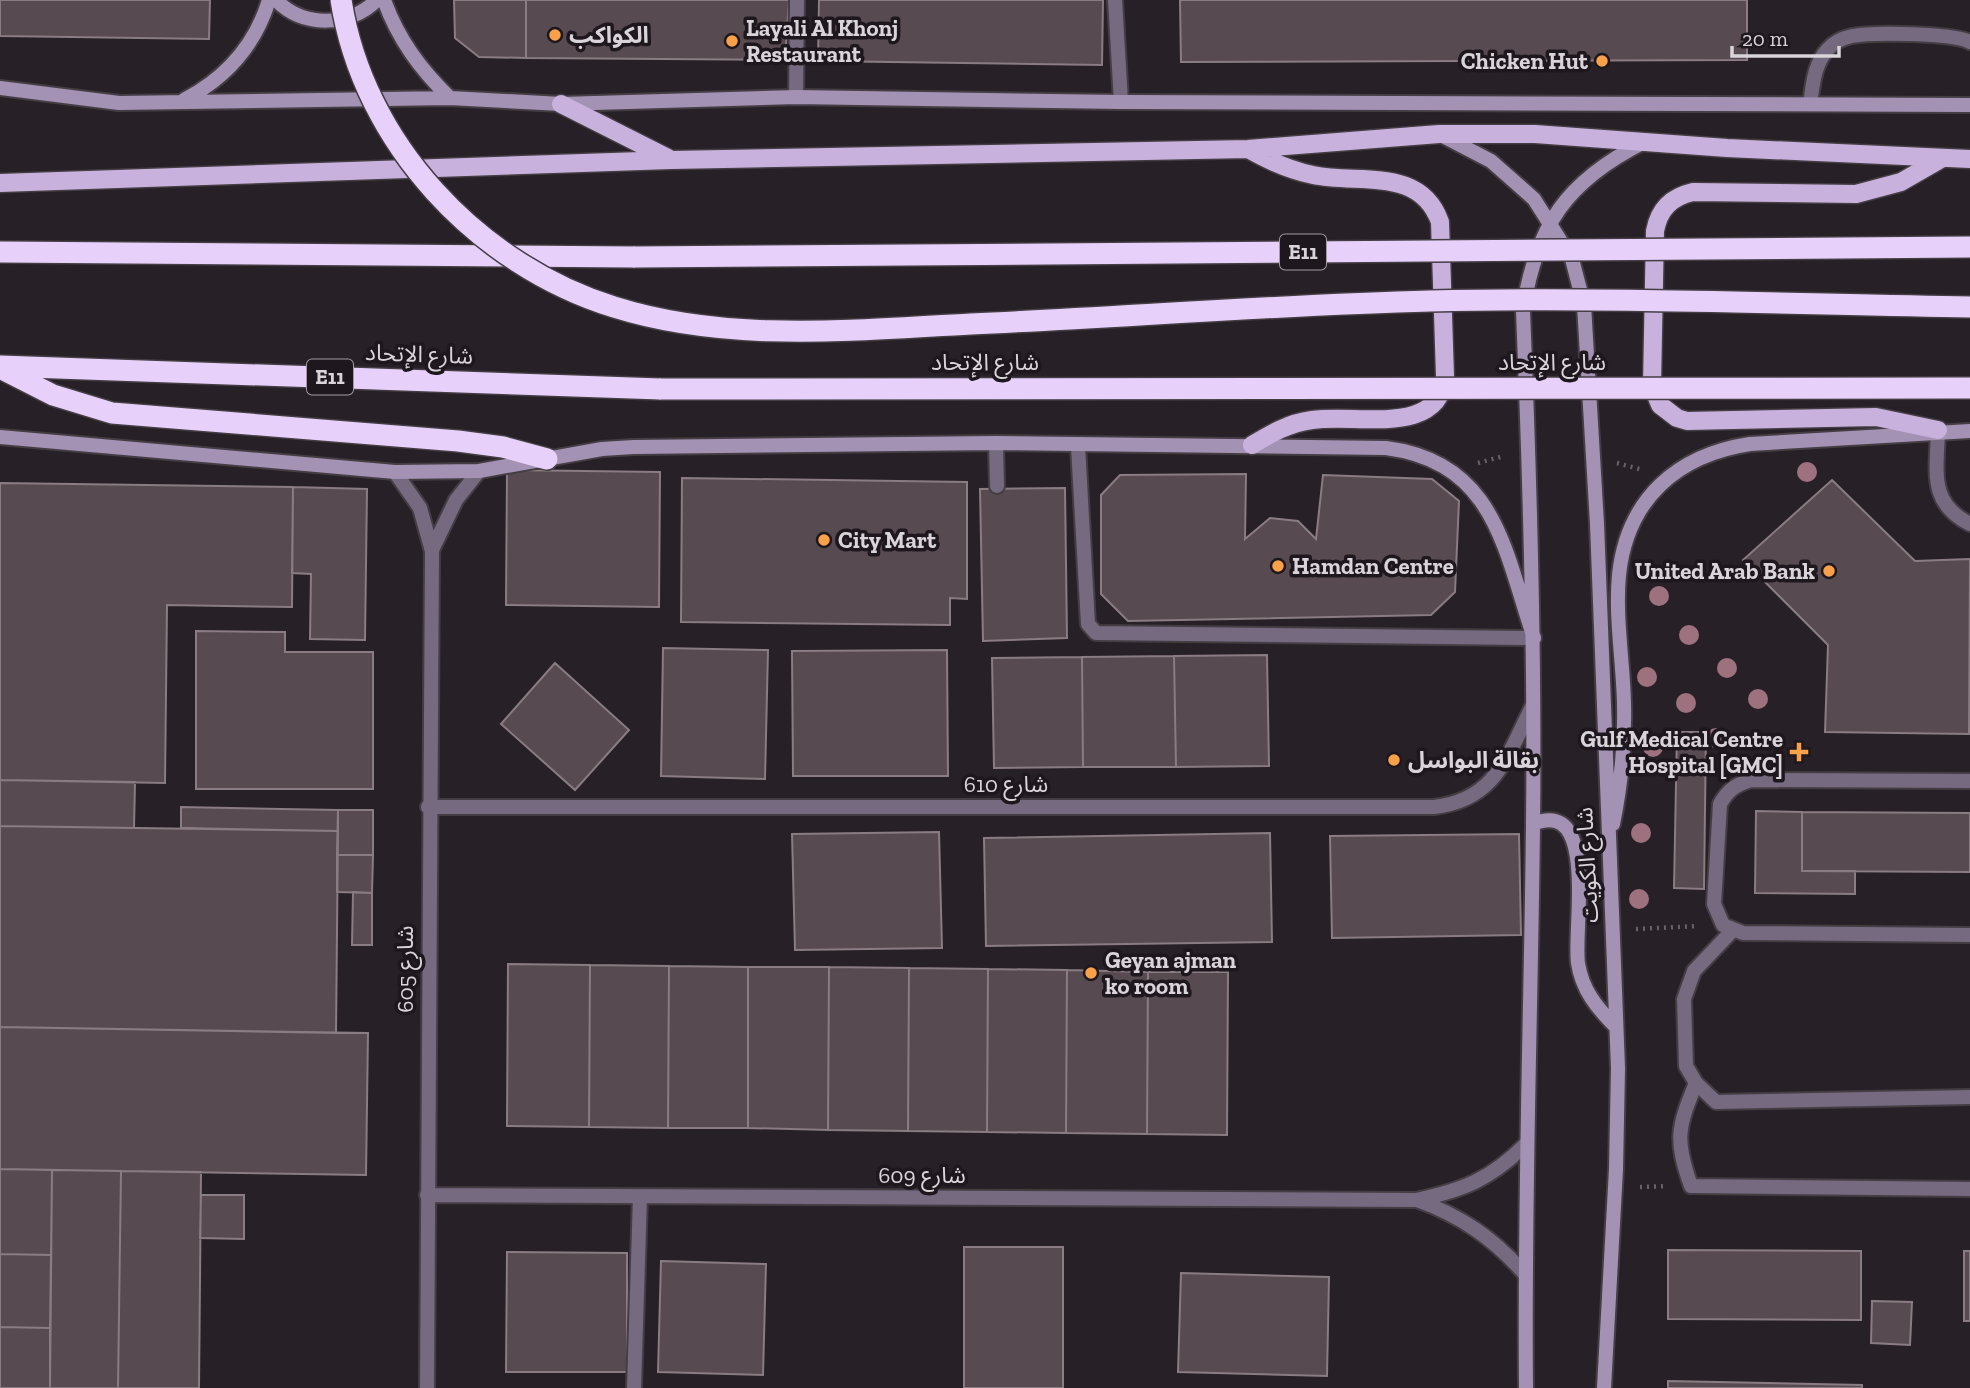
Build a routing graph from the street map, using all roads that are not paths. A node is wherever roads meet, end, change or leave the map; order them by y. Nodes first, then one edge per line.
1 (269, 0) edge
2 (276, 0) edge
3 (341, 0) edge
4 (377, 0) edge
5 (384, 0) edge
6 (797, 0) edge
7 (1115, 0) edge
8 (1970, 42) edge
9 (0, 88) edge
10 (450, 97) junction
11 (796, 97) junction
12 (181, 102) junction
13 (1121, 102) junction
14 (561, 104) junction
15 (1810, 104) junction
16 (1970, 105) edge
17 (1439, 134) junction
18 (1648, 140) junction
19 (1248, 149) junction
20 (671, 159) junction
21 (1941, 159) junction
22 (1970, 159) edge
23 (0, 183) edge
24 (1550, 222) junction
25 (1970, 247) edge
26 (0, 252) edge
27 (1970, 307) edge
28 (0, 367) edge
29 (1970, 388) edge
30 (1938, 430) junction
31 (1970, 430) edge
32 (0, 437) edge
33 (996, 443) junction
34 (1252, 445) junction
35 (1078, 446) junction
36 (547, 459) junction
37 (479, 471) junction
38 (395, 472) junction
39 (998, 486) dead end
40 (1970, 524) edge
41 (432, 551) junction
42 (1534, 638) junction
43 (1532, 707) junction
44 (1970, 781) edge
45 (428, 807) junction
46 (1533, 824) junction
47 (1608, 850) junction
48 (1728, 928) junction
49 (1970, 935) edge
50 (1616, 1027) junction
51 (1696, 1083) junction
52 (1970, 1097) edge
53 (1525, 1144) junction
54 (1970, 1189) edge
55 (427, 1195) junction
56 (640, 1197) junction
57 (1416, 1200) junction
58 (1524, 1273) junction
59 (427, 1388) edge
60 (634, 1388) edge
61 (1526, 1388) edge
62 (1604, 1388) edge

1 - 12 main road
2 - 4 main road
3 - 27 highway, bridge
5 - 10 main road
6 - 11 street
7 - 13 street
8 - 15 street
9 - 12 main road
10 - 12 main road
10 - 14 main road
11 - 13 main road
11 - 14 main road
13 - 15 main road
14 - 20 main road
15 - 16 main road
17 - 18 main road
17 - 19 main road
17 - 24 main road, شارع الكويت
18 - 21 main road
18 - 24 main road
19 - 20 main road
19 - 34 main road
20 - 23 main road
21 - 22 main road
21 - 30 main road
24 - 42 main road
24 - 47 main road, شارع الكويت
25 - 26 highway, E11, bridge
28 - 29 highway, شارع الإتحاد / E11, bridge
28 - 36 highway
30 - 31 main road
30 - 40 street
30 - 47 main road
32 - 38 main road
33 - 35 main road
33 - 36 main road
33 - 39 street
34 - 35 main road
34 - 42 main road
35 - 42 street
36 - 37 main road
37 - 38 main road
37 - 41 street, شارع 605
38 - 41 street, شارع 605
41 - 45 street, شارع 605
42 - 43 main road
43 - 45 street, شارع 610
43 - 46 main road
44 - 48 street
45 - 55 street, شارع 605
46 - 50 main road
46 - 53 main road
47 - 50 main road, شارع الكويت
48 - 49 street
48 - 51 street
50 - 62 main road, شارع الكويت
51 - 52 street
51 - 54 street
53 - 57 street, شارع 609
53 - 58 main road
55 - 56 street, شارع 609
55 - 59 street, شارع 605
56 - 57 street, شارع 609
56 - 60 street
57 - 58 street, شارع 609
58 - 61 main road

